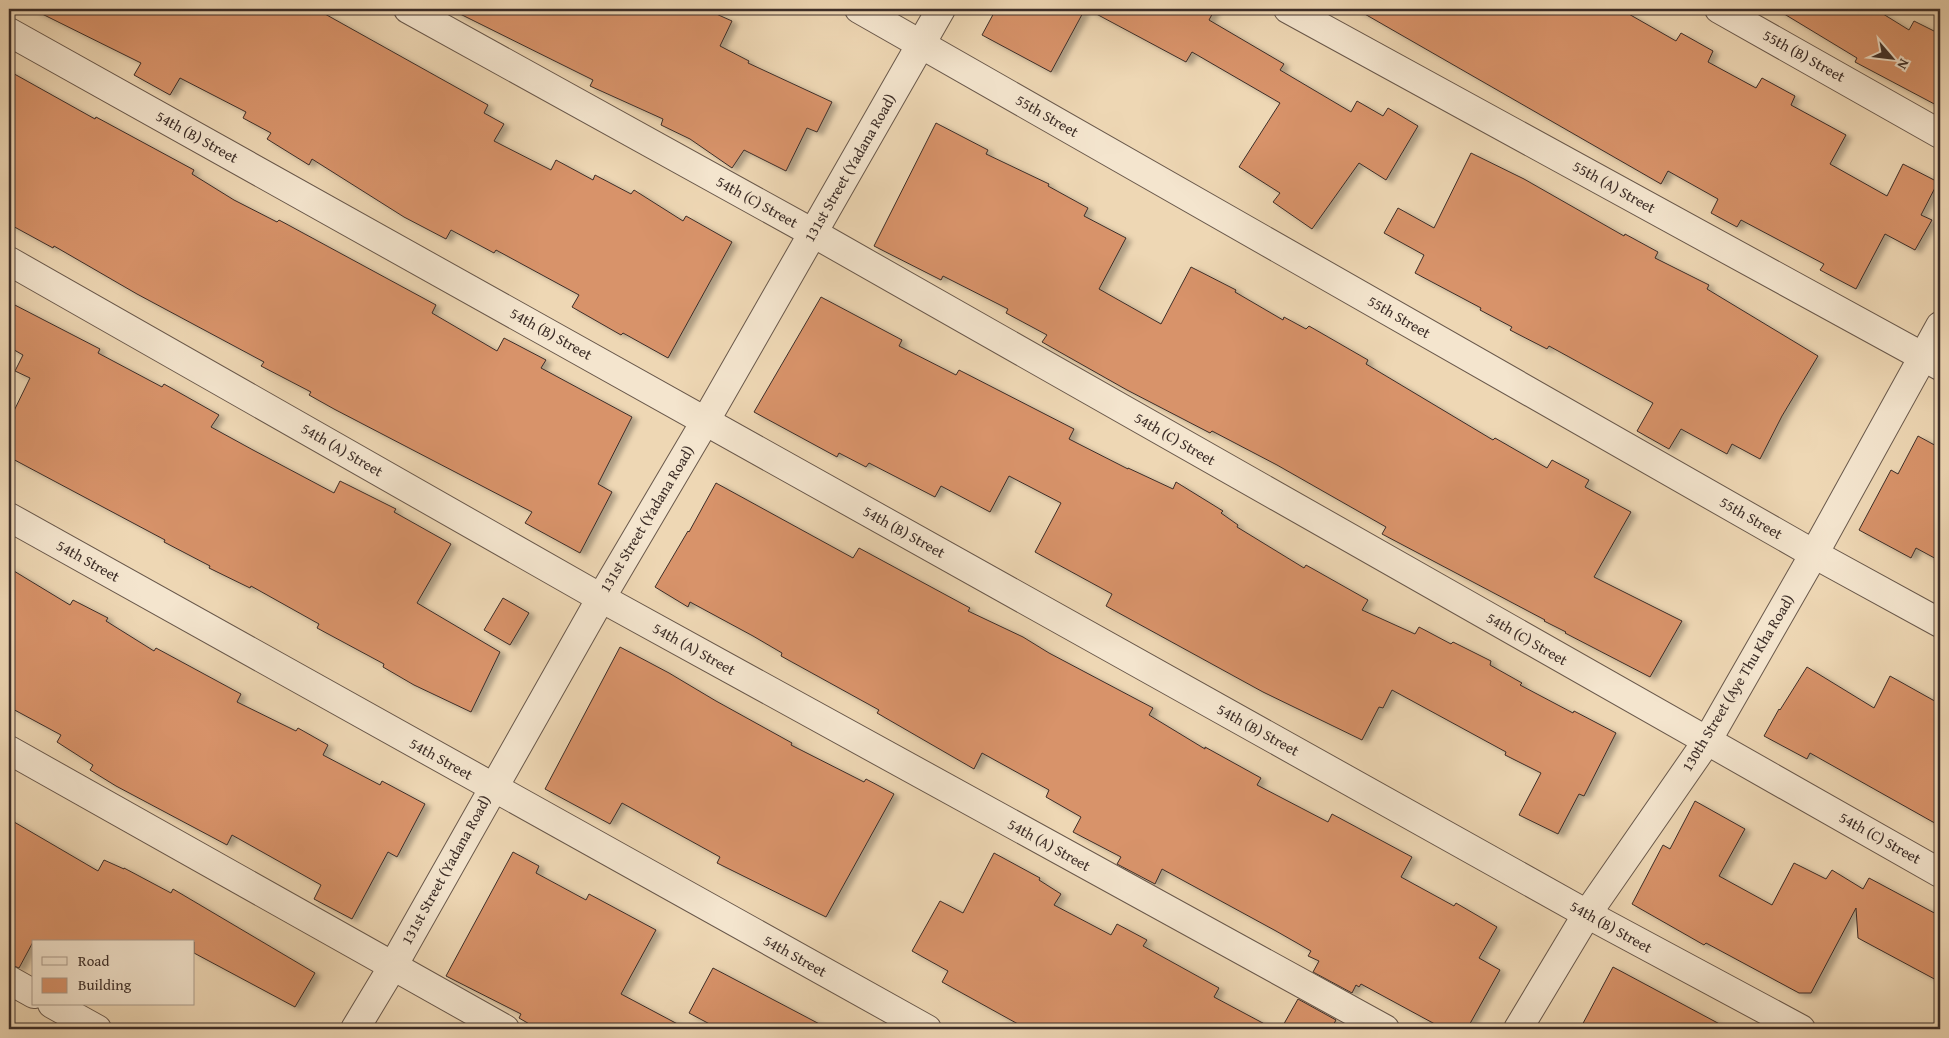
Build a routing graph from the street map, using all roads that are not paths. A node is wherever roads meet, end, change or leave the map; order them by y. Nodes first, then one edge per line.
1 (408, 9) edge
2 (859, 9) edge
3 (941, 9) edge
4 (1288, 9) edge
5 (1719, 9) edge
6 (9, 32) edge
7 (921, 44) junction
8 (1940, 134) edge
9 (813, 233) junction
10 (9, 260) edge
11 (1940, 326) edge
12 (1932, 361) edge
13 (706, 420) junction
14 (9, 517) edge
15 (1814, 554) junction
16 (601, 598) junction
17 (1940, 623) edge
18 (1707, 741) junction
19 (9, 750) edge
20 (492, 788) junction
21 (1940, 873) edge
22 (1587, 914) junction
23 (393, 966) junction
24 (9, 980) edge
25 (32, 993) edge
26 (56, 1006) edge
27 (97, 1029) edge
28 (355, 1029) edge
29 (505, 1029) edge
30 (927, 1029) edge
31 (1385, 1029) edge
32 (1518, 1029) edge
33 (1801, 1029) edge

1 - 9 street, 54th (C) Street
2 - 7 street, 55th Street
3 - 7 street, 131st Street (Yadana Road)
4 - 12 street, 55th (A) Street
5 - 8 street, 55th (B) Street
6 - 13 street, 54th (B) Street
7 - 9 street, 131st Street (Yadana Road)
7 - 15 street, 55th Street
9 - 13 street, 131st Street (Yadana Road)
9 - 18 street, 54th (C) Street
10 - 16 street, 54th (A) Street
11 - 12 street, 130th Street (Aye Thu Kha Road)
12 - 15 street, 130th Street (Aye Thu Kha Road)
13 - 16 street, 131st Street (Yadana Road)
13 - 22 street, 54th (B) Street
14 - 20 street, 54th Street
15 - 17 street, 55th Street
15 - 18 street, 130th Street (Aye Thu Kha Road)
16 - 20 street, 131st Street (Yadana Road)
16 - 31 street, 54th (A) Street
18 - 21 street, 54th (C) Street
18 - 22 street, 130th Street (Aye Thu Kha Road)
19 - 23 street
20 - 23 street, 131st Street (Yadana Road)
20 - 30 street, 54th Street
22 - 32 street, 130th Street (Aye Thu Kha Road)
22 - 33 street, 54th (B) Street
23 - 28 street, 131st Street (Yadana Road)
23 - 29 street
24 - 25 street
26 - 27 street

